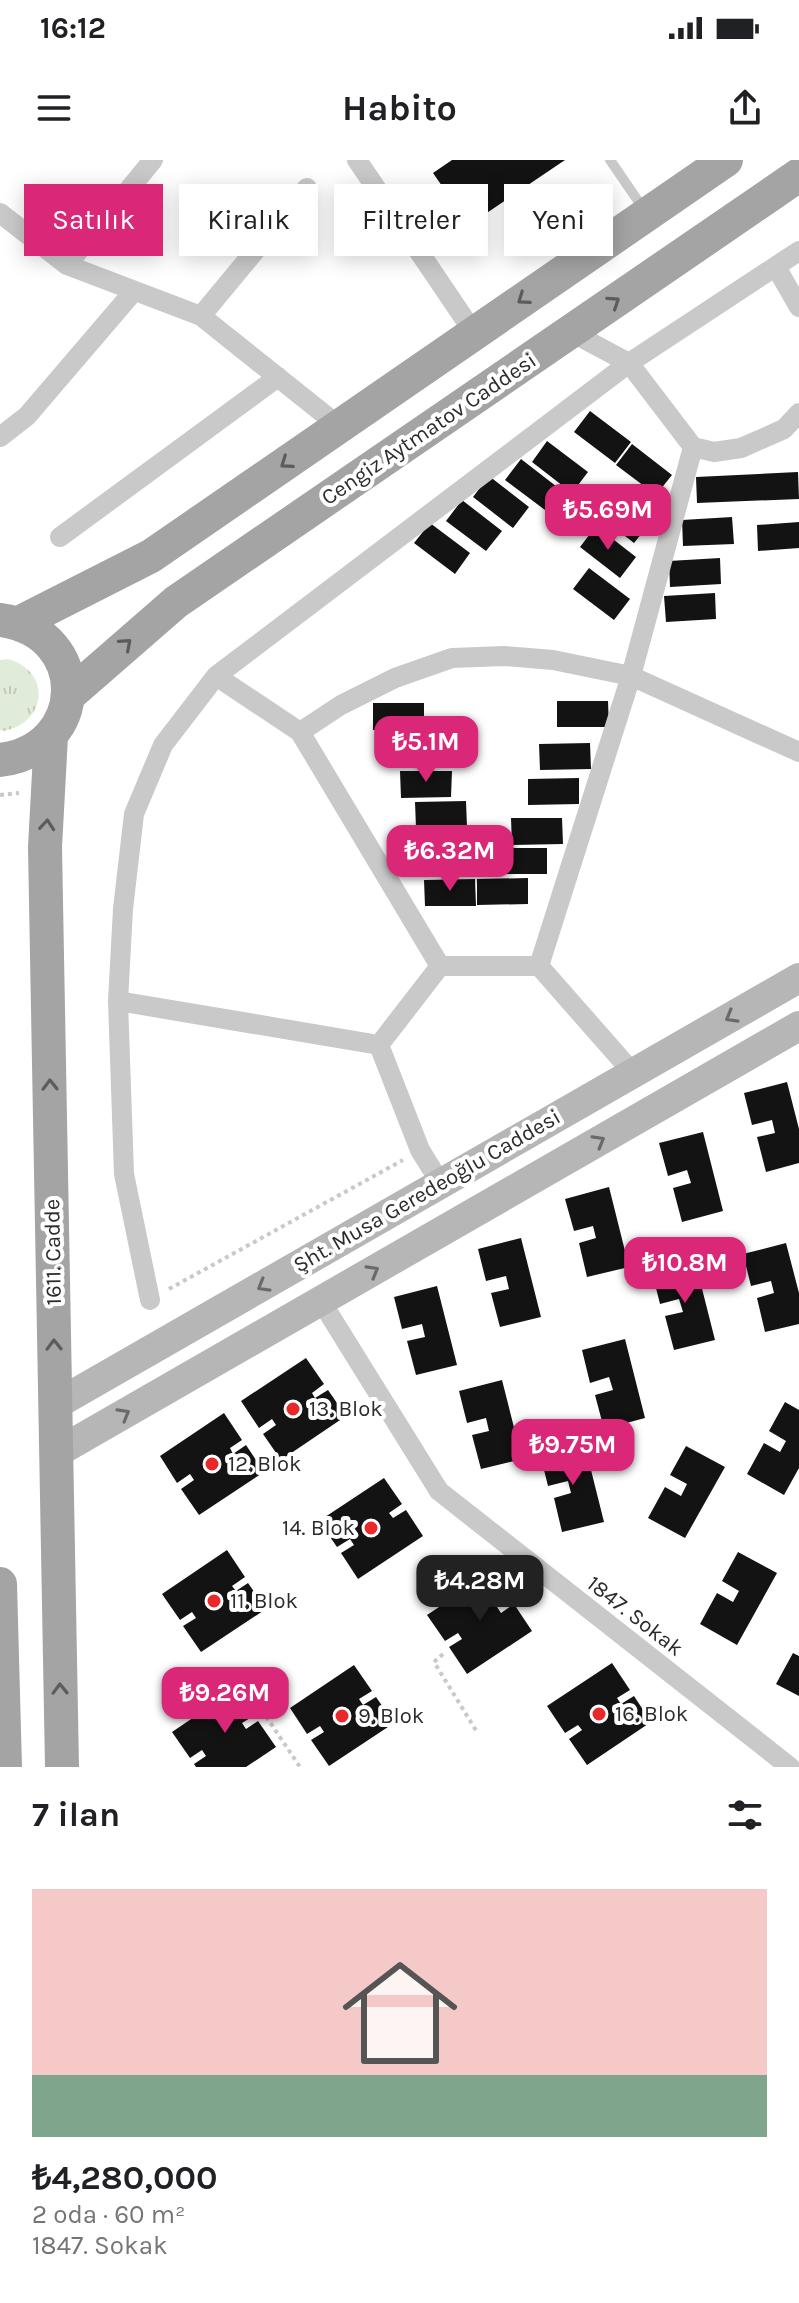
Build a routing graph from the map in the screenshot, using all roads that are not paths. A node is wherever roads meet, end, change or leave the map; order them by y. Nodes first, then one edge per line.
1 (153, 160) edge
2 (357, 160) edge
3 (610, 160) edge
4 (726, 160) edge
5 (799, 175) edge
6 (0, 213) edge
7 (647, 214) junction
8 (799, 251) edge
9 (251, 256) edge
10 (67, 265) junction
11 (776, 267) junction
12 (134, 291) junction
13 (799, 307) edge
14 (201, 316) junction
15 (571, 332) junction
16 (474, 333) junction
17 (629, 363) junction
18 (278, 377) junction
19 (799, 413) edge
20 (339, 426) junction
21 (0, 437) edge
22 (693, 447) junction
23 (60, 537) dead end
24 (10, 622) edge
25 (216, 676) junction
26 (631, 676) junction
27 (68, 696) junction
28 (300, 732) junction
29 (51, 736) junction
30 (799, 752) edge
31 (0, 760) edge
32 (440, 966) junction
33 (539, 966) junction
34 (799, 978) edge
35 (118, 1001) junction
36 (799, 1026) edge
37 (379, 1045) junction
38 (633, 1073) junction
39 (441, 1184) junction
40 (150, 1300) road end
41 (321, 1301) junction
42 (55, 1405) junction
43 (56, 1453) junction
44 (0, 1584) edge
45 (5, 1767) edge
46 (62, 1767) edge
47 (790, 1767) edge

1 - 10 street
2 - 16 street
3 - 7 lane
4 - 7 main road
15 -> 5 main road, Cengiz Aytmatov Caddesi
6 - 10 street
7 -> 16 main road
8 - 11 street
9 - 14 street
10 - 12 street
11 - 13 street
11 - 17 street
12 - 14 street
12 - 21 street
14 - 18 street
15 - 17 street
27 -> 15 main road, Cengiz Aytmatov Caddesi
16 - 20 main road
17 - 22 street
17 - 25 street
18 - 20 street
18 - 23 street
19 - 22 street
20 -> 24 main road
22 - 26 street
24 - 27 main road
25 - 28 street
25 - 35 street
26 - 28 street
26 - 30 street
26 - 33 street
27 - 29 main road
28 - 32 street
29 - 31 main road
42 -> 29 main road, 1611. Cadde
32 - 33 street
32 - 37 street
33 - 38 street
34 -> 38 street, Şht. Musa Geredeoğlu Caddesi
35 - 37 street
35 - 40 street
41 -> 36 street, Şht. Musa Geredeoğlu Caddesi
37 - 39 street
38 - 39 street, Şht. Musa Geredeoğlu Caddesi
39 -> 42 street, Şht. Musa Geredeoğlu Caddesi
43 -> 41 street, Şht. Musa Geredeoğlu Caddesi
41 - 47 street, 1847. Sokak
42 - 43 main road, 1611. Cadde
46 -> 43 main road, 1611. Cadde
44 - 45 main road

